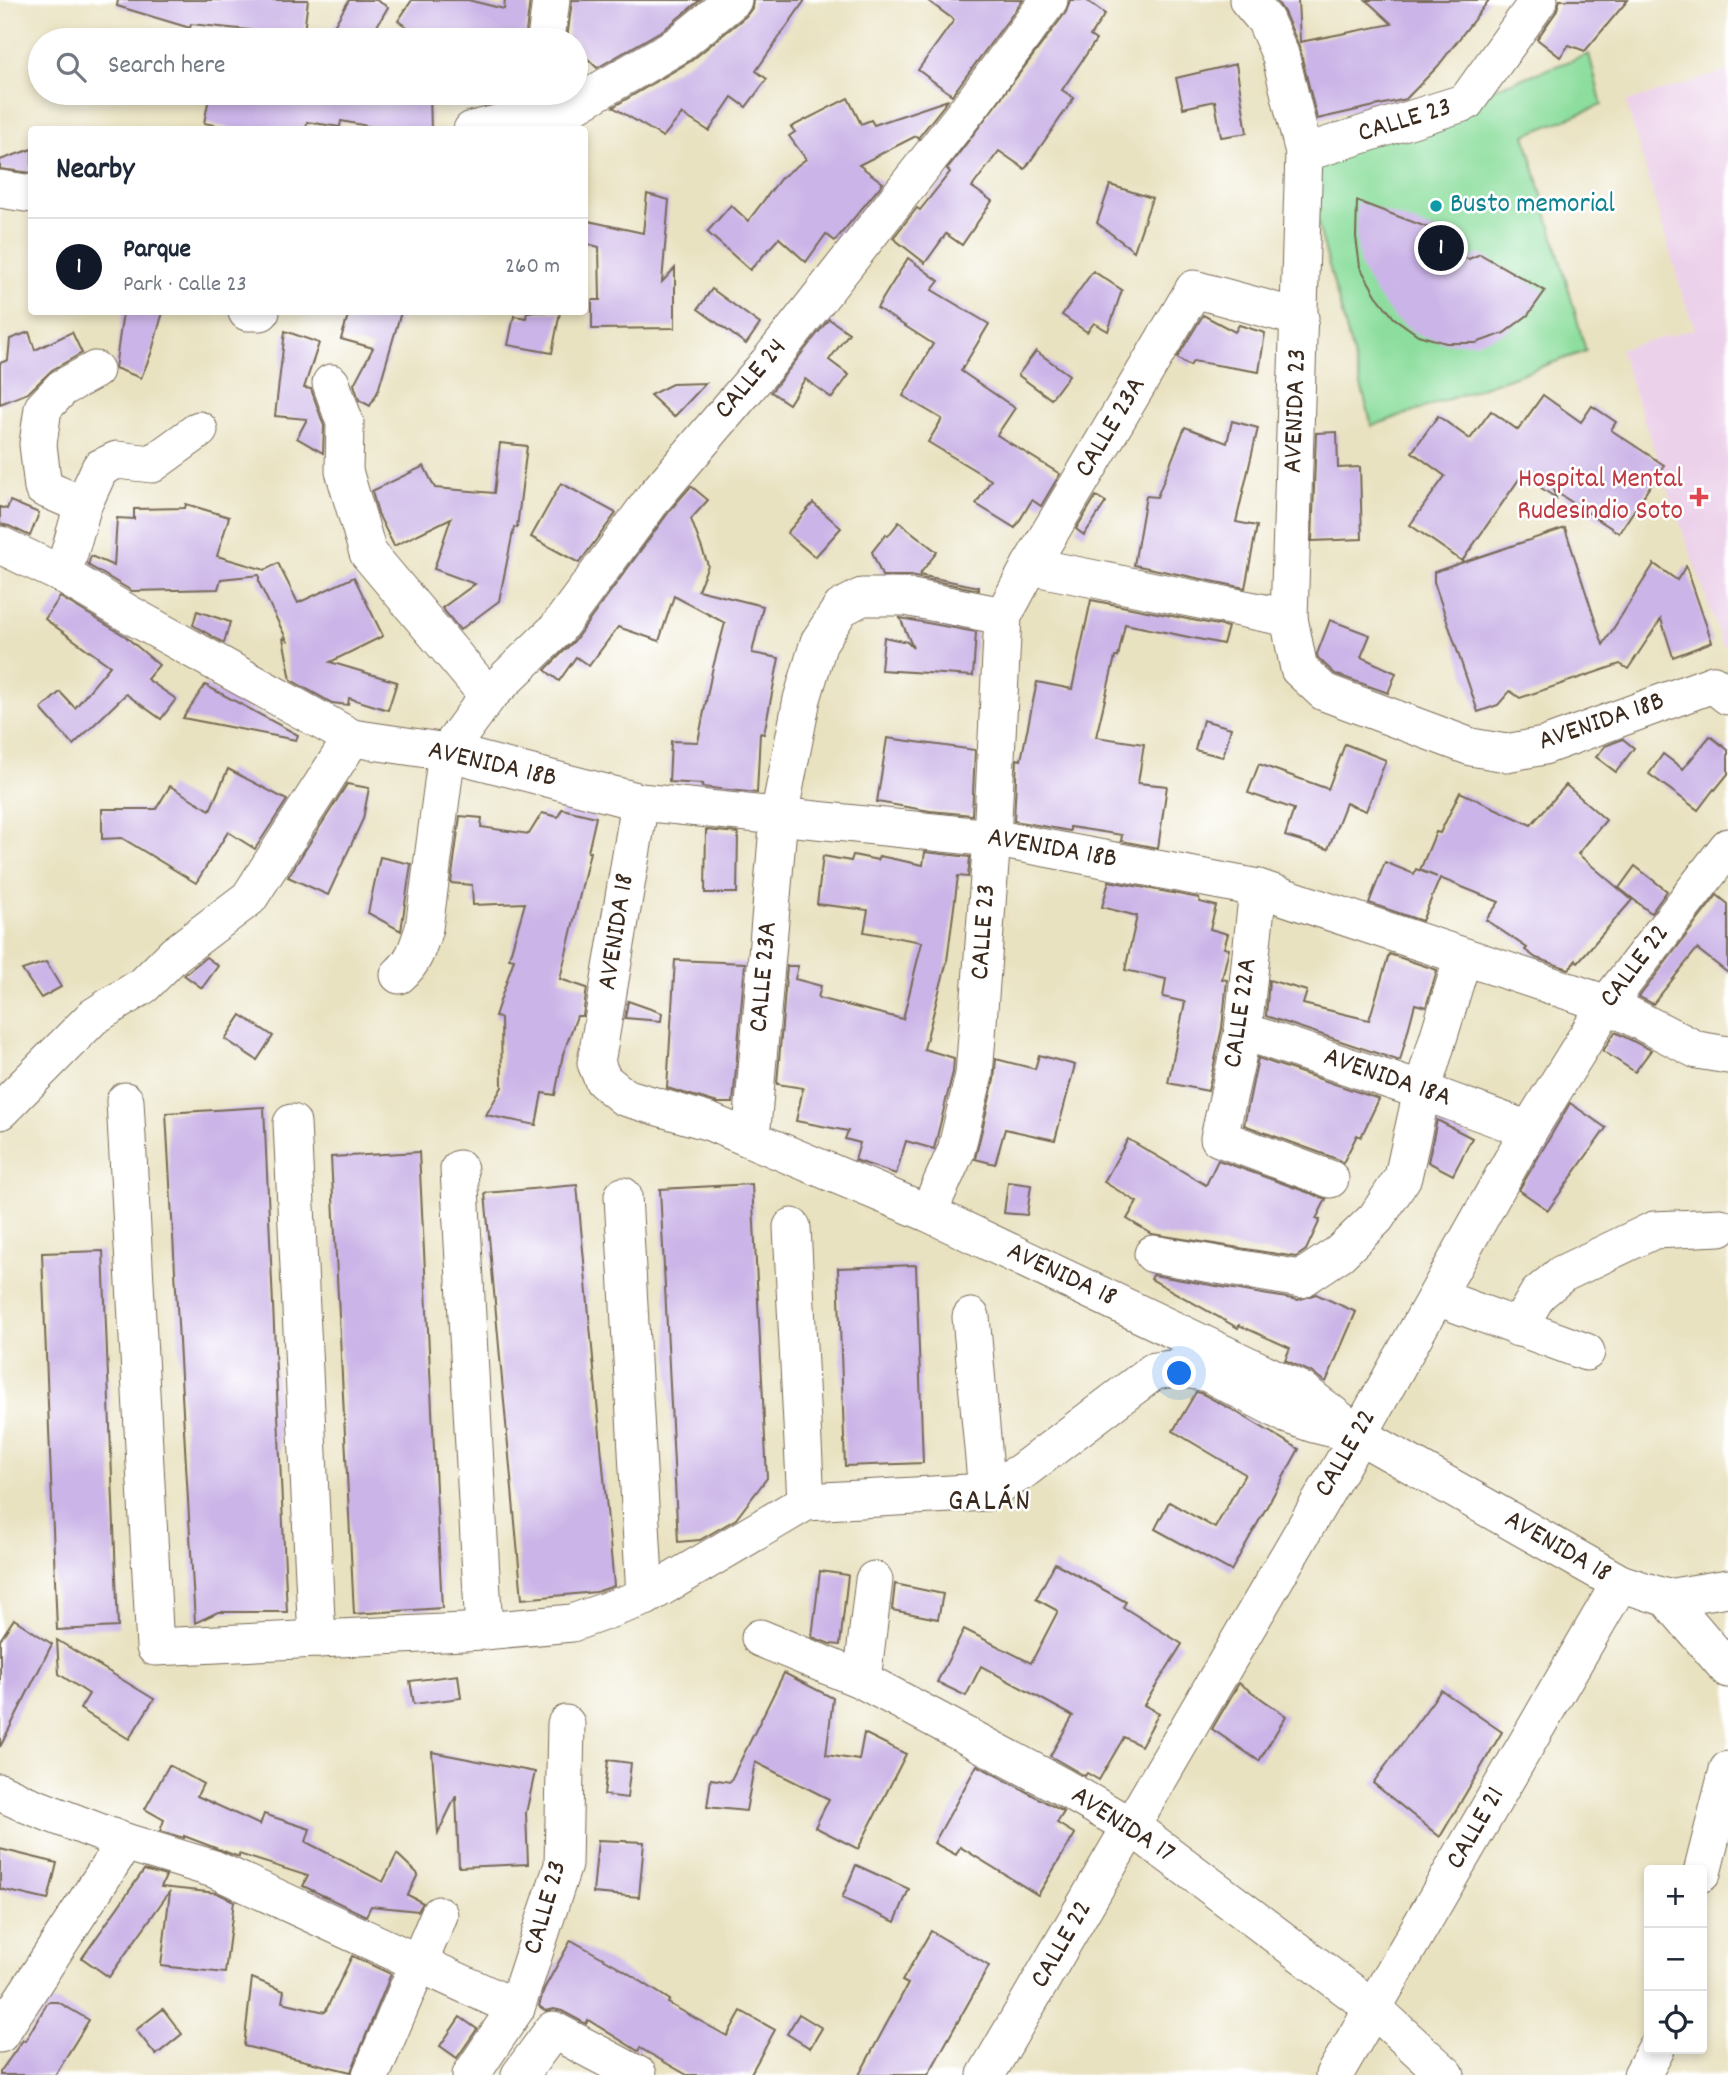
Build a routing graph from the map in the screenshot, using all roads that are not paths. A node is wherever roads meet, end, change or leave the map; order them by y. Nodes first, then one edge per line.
1 (551, 0) edge
2 (733, 0) edge
3 (1049, 0) edge
4 (1248, 0) edge
5 (1539, 0) edge
6 (548, 28) edge
7 (588, 97) edge
8 (535, 105) edge
9 (482, 126) edge
10 (1304, 153) junction
11 (0, 189) edge
12 (28, 193) edge
13 (1300, 318) junction
14 (95, 370) dead end
15 (331, 383) dead end
16 (200, 430) dead end
17 (83, 505) junction
18 (0, 545) edge
19 (1030, 566) junction
20 (63, 575) junction
21 (1003, 615) junction
22 (1289, 618) junction
23 (1299, 669) joint
24 (1720, 690) edge
25 (488, 696) junction
26 (352, 738) junction
27 (447, 752) junction
28 (640, 802) junction
29 (779, 816) junction
30 (992, 838) junction
31 (1728, 847) edge
32 (1258, 888) junction
33 (1463, 957) junction
34 (398, 975) dead end
35 (1608, 1004) junction
36 (1243, 1031) junction
37 (1728, 1055) edge
38 (1422, 1091) junction
39 (125, 1101) dead end
40 (0, 1111) edge
41 (292, 1123) dead end
42 (1529, 1130) junction
43 (751, 1139) junction
44 (459, 1170) dead end
45 (1330, 1179) dead end
46 (623, 1196) dead end
47 (928, 1213) junction
48 (792, 1227) dead end
49 (1720, 1227) dead end
50 (1153, 1254) dead end
51 (1437, 1297) junction
52 (971, 1317) dead end
53 (1517, 1328) junction
54 (1587, 1352) dead end
55 (1359, 1435) junction
56 (987, 1492) junction
57 (806, 1502) junction
58 (874, 1580) dead end
59 (1620, 1583) junction
60 (1728, 1588) edge
61 (645, 1597) junction
62 (1667, 1598) junction
63 (484, 1631) junction
64 (760, 1638) dead end
65 (317, 1639) junction
66 (1728, 1669) edge
67 (862, 1680) junction
68 (566, 1724) dead end
69 (1728, 1770) edge
70 (0, 1792) edge
71 (1132, 1827) junction
72 (125, 1842) junction
73 (1704, 1865) edge
74 (439, 1915) dead end
75 (419, 1964) junction
76 (516, 2008) junction
77 (1373, 2008) junction
78 (0, 2034) edge
79 (1653, 2054) edge
80 (626, 2072) edge
81 (371, 2075) edge
82 (471, 2075) edge
83 (520, 2075) edge
84 (986, 2075) edge
85 (1334, 2075) edge
86 (1446, 2075) edge
87 (1642, 2075) edge

1 - 6 street
2 - 7 street
3 - 25 street, CALLE 24
4 - 10 street, AVENIDA 23
5 - 10 street, CALLE 23
8 - 9 street
10 - 13 street, AVENIDA 23
11 - 12 street
13 - 19 street, CALLE 23A
13 - 22 street, AVENIDA 23
14 - 17 street
15 - 25 street
16 - 17 street
17 - 20 street
18 - 20 street
19 - 21 street, CALLE 23
19 - 22 street
20 - 26 street
21 - 29 street
21 - 30 street, CALLE 23
22 - 23 street, AVENIDA 23
23 - 24 street, AVENIDA 18B
25 - 27 street, CALLE 24
26 - 27 street, AVENIDA 18B
26 - 40 street
27 - 28 street, AVENIDA 18B
27 - 34 street
28 - 29 street, AVENIDA 18B
28 - 43 street, AVENIDA 18
29 - 30 street, AVENIDA 18B
29 - 43 street, CALLE 23A
30 - 32 street, AVENIDA 18B
30 - 47 street, CALLE 23
31 - 35 street, CALLE 22
32 - 33 street, AVENIDA 18B
32 - 36 street, CALLE 22A
33 - 35 street, AVENIDA 18B
33 - 38 street
35 - 37 street, AVENIDA 18B
35 - 42 street, CALLE 22
36 - 38 street, AVENIDA 18A
36 - 45 street, CALLE 22A
38 - 42 street, AVENIDA 18A
38 - 50 street
39 - 65 street
41 - 65 street
42 - 51 street, CALLE 22
43 - 47 street, AVENIDA 18
44 - 63 street
46 - 61 street
47 - 55 street, AVENIDA 18
48 - 57 street
49 - 53 street
51 - 53 street
51 - 55 street, CALLE 22
52 - 56 street
53 - 54 street
55 - 56 street
55 - 59 street, AVENIDA 18
55 - 71 street, CALLE 22
56 - 57 street
57 - 61 street
58 - 67 street
59 - 62 street, AVENIDA 18
59 - 77 street, CALLE 21
60 - 62 street
61 - 63 street
62 - 66 street
63 - 65 street
64 - 67 street, AVENIDA 17
67 - 71 street, AVENIDA 17
68 - 76 street, CALLE 23
69 - 73 street
70 - 72 street
71 - 77 street, AVENIDA 17
71 - 84 street, CALLE 22
72 - 75 street
72 - 78 street
74 - 75 street
75 - 76 street
75 - 81 street
76 - 82 street, CALLE 23
77 - 85 street, CALLE 21
77 - 86 street, AVENIDA 17
79 - 87 street
80 - 83 street

